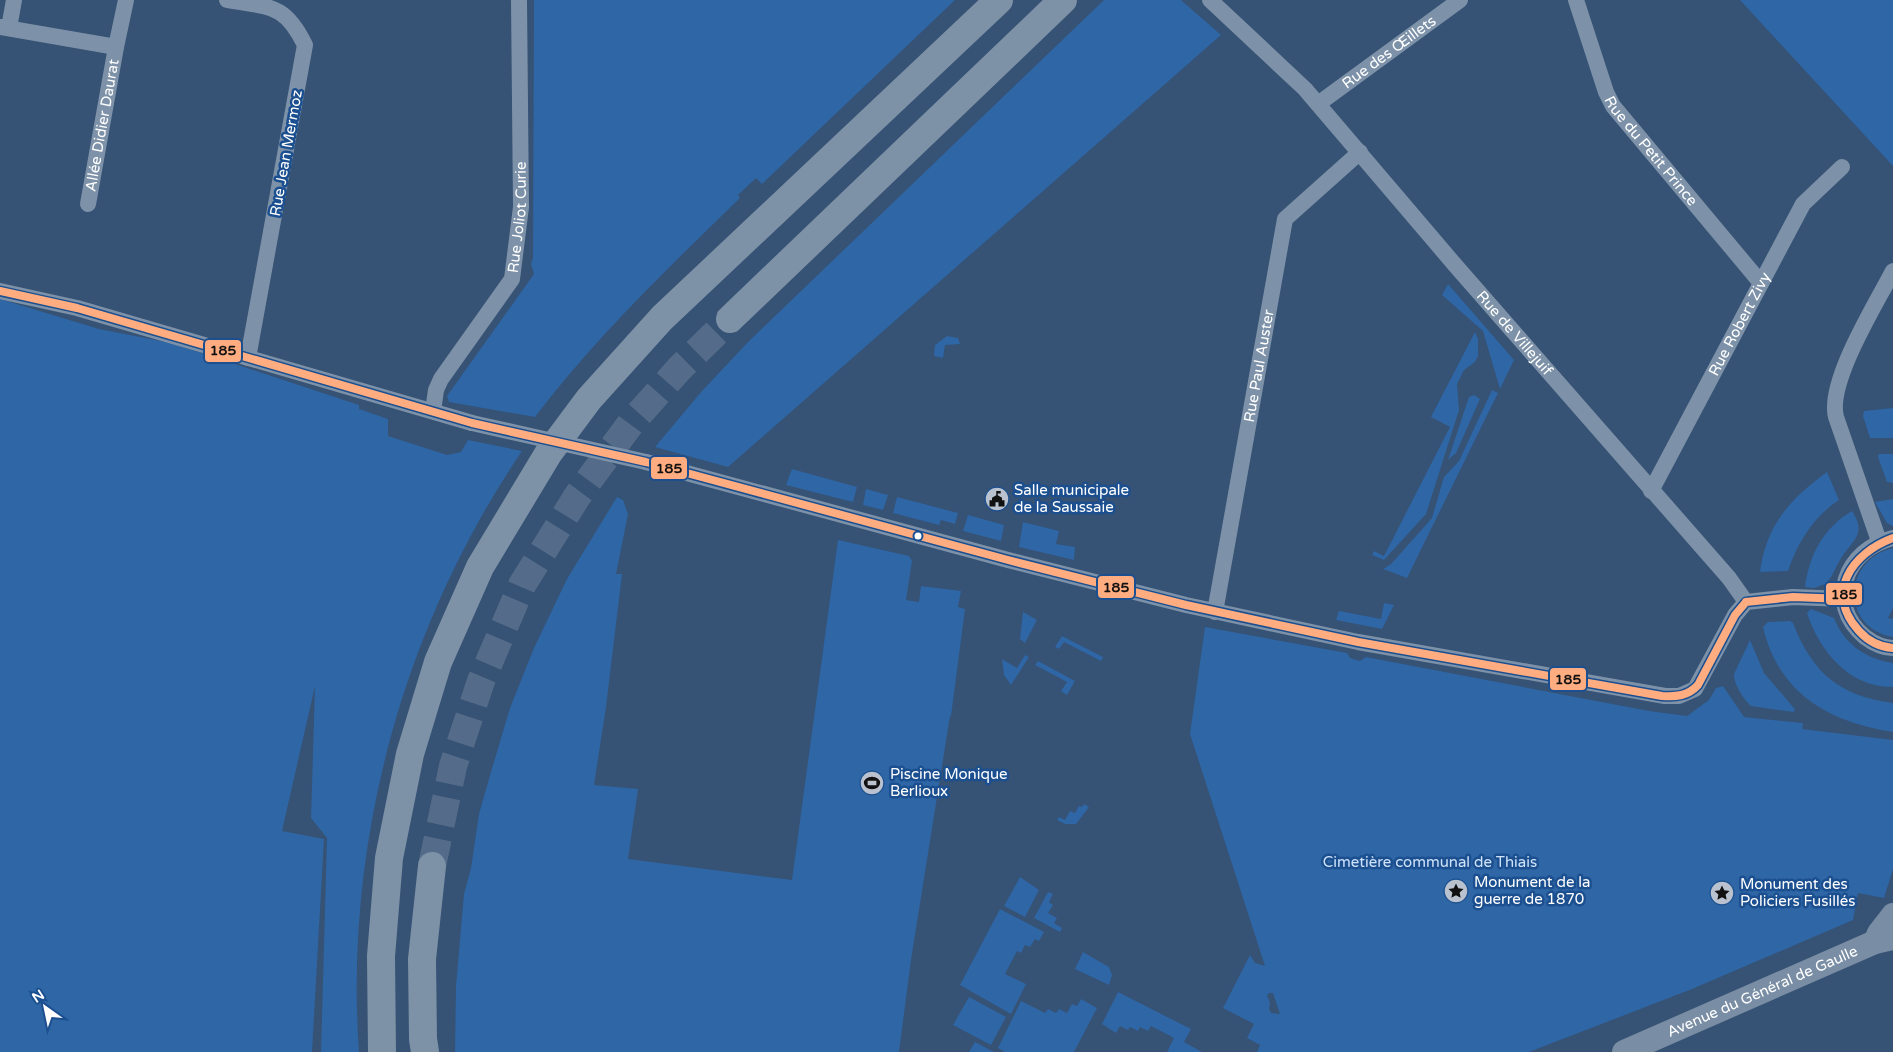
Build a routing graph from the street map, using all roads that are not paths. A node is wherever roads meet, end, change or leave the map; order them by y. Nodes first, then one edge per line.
1 (14, 0) edge
2 (126, 0) edge
3 (227, 0) edge
4 (519, 0) edge
5 (999, 0) edge
6 (1063, 0) edge
7 (1210, 0) edge
8 (1460, 0) edge
9 (1576, 0) edge
10 (4, 28) edge
11 (116, 47) junction
12 (1318, 104) junction
13 (1360, 152) junction
14 (1842, 167) dead end
15 (88, 204) dead end
16 (1893, 270) edge
17 (1761, 283) junction
18 (0, 291) edge
19 (730, 319) tunnel mouth
20 (248, 358) junction
21 (432, 411) junction
22 (1651, 491) junction
23 (1886, 540) edge
24 (1844, 599) junction
25 (1746, 602) junction
26 (1215, 612) junction
27 (1893, 648) edge
28 (432, 866) tunnel mouth
29 (1893, 915) edge
30 (1884, 940) edge
31 (1655, 1046) edge
32 (382, 1052) edge
33 (425, 1052) edge
34 (1624, 1052) edge

1 - 10 street
2 - 11 street
3 - 20 street, Rue Jean Mermoz
4 - 21 street, Rue Joliot Curie
5 - 32 highway
6 - 19 highway
7 - 12 street, Rue de Villejuif
8 - 12 street, Rue des Œillets
9 - 17 street, Rue du Petit Prince
10 - 11 street
11 - 15 street, Allée Didier Daurat
12 - 13 street, Rue de Villejuif
13 - 22 street, Rue de Villejuif
13 - 26 street, Rue Paul Auster
14 - 17 street, Rue Robert Zivy
16 - 23 street
17 - 22 street, Rue Robert Zivy
18 - 20 street
20 - 21 street
21 - 26 street, bridge
22 - 25 street, Rue de Villejuif
23 - 24 street
24 - 25 street
24 - 27 street
25 - 26 street
28 - 33 highway
29 - 30 main road, Avenue du Général de Gaulle
30 - 31 main road, Avenue du Général de Gaulle
31 - 34 main road, Avenue du Général de Gaulle

